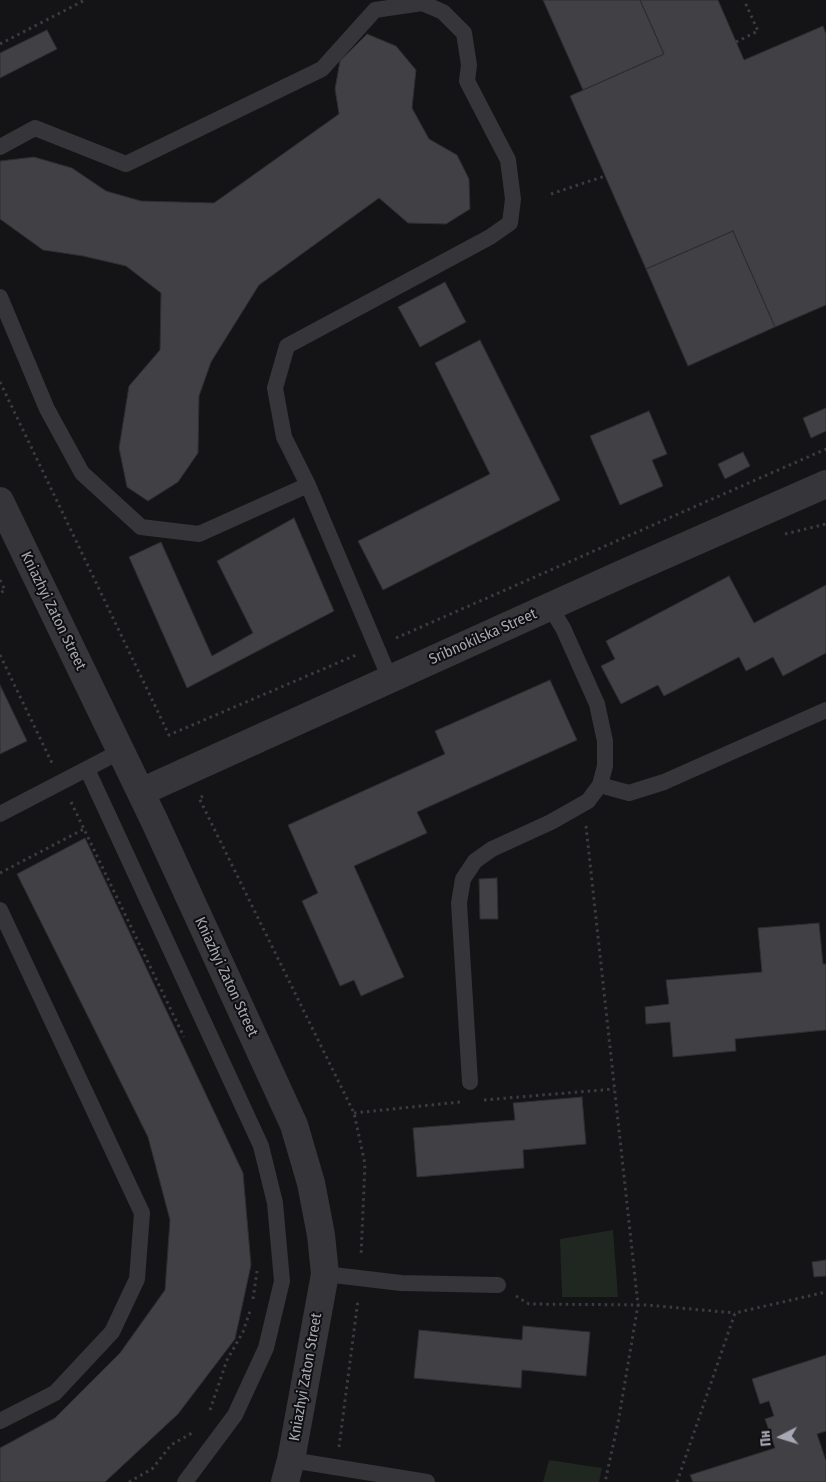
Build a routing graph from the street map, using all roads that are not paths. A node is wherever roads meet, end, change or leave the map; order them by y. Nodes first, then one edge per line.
1 (0, 147) edge
2 (0, 297) edge
3 (826, 484) edge
4 (308, 485) junction
5 (0, 501) edge
6 (550, 606) junction
7 (390, 679) junction
8 (826, 710) edge
9 (121, 751) junction
10 (87, 769) junction
11 (600, 785) junction
12 (141, 792) junction
13 (0, 814) edge
14 (0, 910) edge
15 (470, 1082) dead end
16 (325, 1274) junction
17 (498, 1285) road end
18 (0, 1421) edge
19 (288, 1471) edge
20 (185, 1482) edge
21 (427, 1482) edge

1 - 4 lane
2 - 4 lane
3 - 6 street, Sribnokilska Street
4 - 7 lane
5 - 9 street, Kniazhyi Zaton Street
6 - 7 street, Sribnokilska Street
6 - 11 lane
7 - 12 street, Sribnokilska Street
8 - 11 lane
9 - 10 lane
9 - 12 street, Kniazhyi Zaton Street
10 - 13 lane
10 - 20 lane
11 - 15 lane
12 - 16 street, Kniazhyi Zaton Street
14 - 18 lane
16 - 17 lane
16 - 19 street, Kniazhyi Zaton Street
19 - 21 lane

